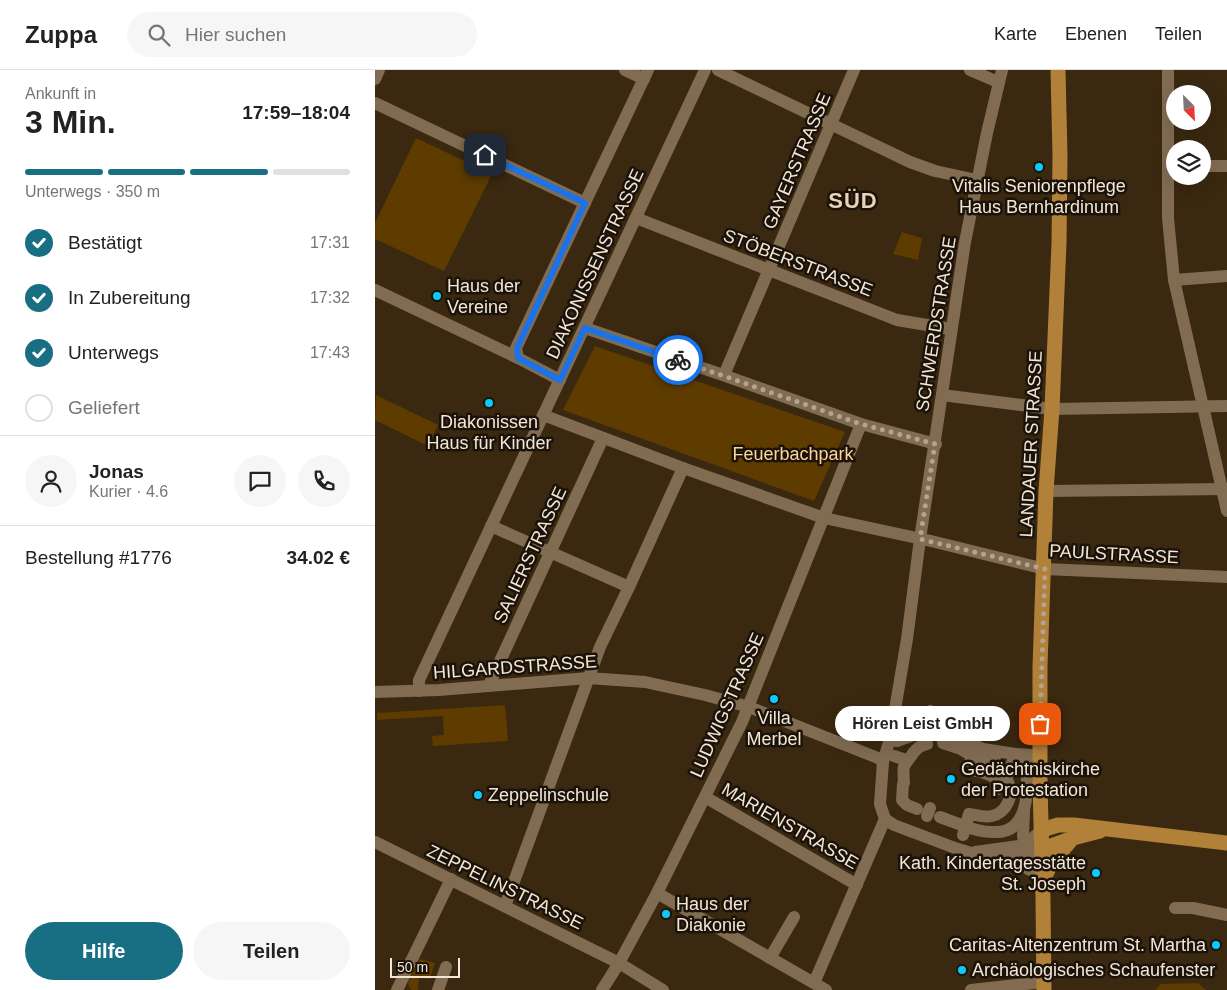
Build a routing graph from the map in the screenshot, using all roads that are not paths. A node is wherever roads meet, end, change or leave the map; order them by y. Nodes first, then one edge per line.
1 (379, 70) edge
2 (625, 70) edge
3 (705, 70) edge
4 (717, 70) edge
5 (854, 70) edge
6 (970, 70) edge
7 (1058, 70) edge
8 (1168, 70) edge
9 (646, 74) edge
10 (1000, 76) edge
11 (375, 79) edge
12 (375, 103) edge
13 (831, 125) junction
14 (1171, 140) edge
15 (1211, 166) edge
16 (1227, 166) edge
17 (977, 180) junction
18 (1171, 185) edge
19 (585, 203) junction
20 (636, 218) junction
21 (770, 270) junction
22 (1227, 276) edge
23 (1174, 280) junction
24 (375, 290) edge
25 (585, 328) junction
26 (951, 329) junction
27 (518, 358) junction
28 (723, 375) junction
29 (560, 380) junction
30 (942, 395) junction
31 (1227, 406) edge
32 (1203, 407) junction
33 (1052, 409) junction
34 (543, 415) junction
35 (861, 424) junction
36 (603, 438) junction
37 (935, 444) junction
38 (683, 468) junction
39 (1225, 489) edge
40 (1046, 491) junction
41 (1227, 511) edge
42 (824, 518) junction
43 (491, 526) junction
44 (920, 539) junction
45 (551, 552) junction
46 (1045, 569) junction
47 (1227, 577) edge
48 (629, 587) junction
49 (588, 678) junction
50 (489, 686) junction
51 (419, 691) junction
52 (375, 692) edge
53 (749, 707) junction
54 (930, 711) dead end
55 (901, 718) dead end
56 (923, 727) junction
57 (897, 741) dead end
58 (927, 744) junction
59 (1024, 755) junction
60 (900, 768) junction
61 (992, 781) junction
62 (705, 797) junction
63 (902, 800) junction
64 (886, 813) junction
65 (1114, 828) junction
66 (1041, 830) junction
67 (1073, 838) junction
68 (375, 842) edge
69 (1227, 842) edge
70 (1025, 843) junction
71 (1042, 849) junction
72 (970, 853) junction
73 (988, 858) junction
74 (451, 879) junction
75 (1042, 881) junction
76 (857, 885) junction
77 (657, 893) junction
78 (505, 906) junction
79 (1175, 908) dead end
80 (1227, 915) edge
81 (794, 917) dead end
82 (770, 958) junction
83 (619, 963) junction
84 (446, 967) dead end
85 (814, 983) junction
86 (1044, 986) edge
87 (397, 990) edge
88 (438, 990) edge
89 (602, 990) edge
90 (663, 990) edge
91 (827, 990) edge
92 (971, 990) edge

1 - 11 street
2 - 9 street
3 - 20 street, DIAKONISSENSTRASSE
4 - 13 street
5 - 13 street, GAYERSTRASSE
6 - 10 street
7 - 33 main road, LANDAUER STRASSE
8 - 14 street
9 - 19 street
10 - 17 street, SCHWERDSTRASSE
12 - 19 street
13 - 17 street
13 - 21 street, GAYERSTRASSE
15 - 16 street
17 - 26 street, SCHWERDSTRASSE
18 - 23 street
19 - 27 street
20 - 21 street, STÖBERSTRASSE
20 - 25 street, DIAKONISSENSTRASSE
21 - 26 street, STÖBERSTRASSE
21 - 28 street, GAYERSTRASSE
22 - 23 street
23 - 32 street
24 - 27 street
25 - 28 street
25 - 29 street, DIAKONISSENSTRASSE
26 - 30 street, SCHWERDSTRASSE
27 - 29 street
28 - 35 street
29 - 34 street, DIAKONISSENSTRASSE
30 - 33 street
30 - 37 street, SCHWERDSTRASSE
31 - 32 street
32 - 33 street
32 - 39 street
33 - 40 main road, LANDAUER STRASSE
34 - 36 street, PAULSTRASSE
34 - 43 street, DIAKONISSENSTRASSE
35 - 37 street
35 - 42 street, LUDWIGSTRASSE
36 - 38 street, PAULSTRASSE
36 - 45 street, SALIERSTRASSE
37 - 44 street, SCHWERDSTRASSE
38 - 42 street, PAULSTRASSE
38 - 48 street
39 - 40 street
39 - 41 street
40 - 46 main road, LANDAUER STRASSE
42 - 44 street, PAULSTRASSE
42 - 53 street, LUDWIGSTRASSE
43 - 45 street
43 - 51 street, DIAKONISSENSTRASSE
44 - 46 street, PAULSTRASSE
44 - 60 street, SCHWERDSTRASSE
45 - 48 street
45 - 50 street, SALIERSTRASSE
46 - 47 street, PAULSTRASSE
46 - 66 main road, LANDAUER STRASSE
48 - 49 street
49 - 50 street, HILGARDSTRASSE
49 - 53 street, HILGARDSTRASSE
49 - 78 street
50 - 51 street, HILGARDSTRASSE
51 - 52 street, HILGARDSTRASSE
53 - 60 street, HILGARDSTRASSE
53 - 62 street, LUDWIGSTRASSE
54 - 56 street
55 - 56 street
56 - 57 street
56 - 58 street
56 - 61 street
58 - 60 street
58 - 61 street
59 - 61 street
59 - 61 street
59 - 61 street
60 - 63 street
60 - 64 street
61 - 63 street
62 - 76 street, MARIENSTRASSE
62 - 77 street, LUDWIGSTRASSE
63 - 64 street
64 - 72 street
64 - 76 street
65 - 66 main road
65 - 67 main road
65 - 69 main road
66 - 70 street
66 - 71 main road, LANDAUER STRASSE
67 - 71 main road
67 - 75 main road
68 - 74 street, ZEPPELINSTRASSE
70 - 71 street
70 - 72 street
71 - 73 street
71 - 75 main road, LANDAUER STRASSE
72 - 73 street
73 - 75 street
74 - 78 street, ZEPPELINSTRASSE
74 - 87 street
75 - 86 main road, LANDAUER STRASSE
76 - 85 street
77 - 82 street
77 - 83 street, LUDWIGSTRASSE
78 - 83 street, ZEPPELINSTRASSE
79 - 80 street
81 - 82 street
82 - 85 street
83 - 89 street, LUDWIGSTRASSE
83 - 90 street, ZEPPELINSTRASSE
84 - 88 street
85 - 91 street
86 - 92 street

